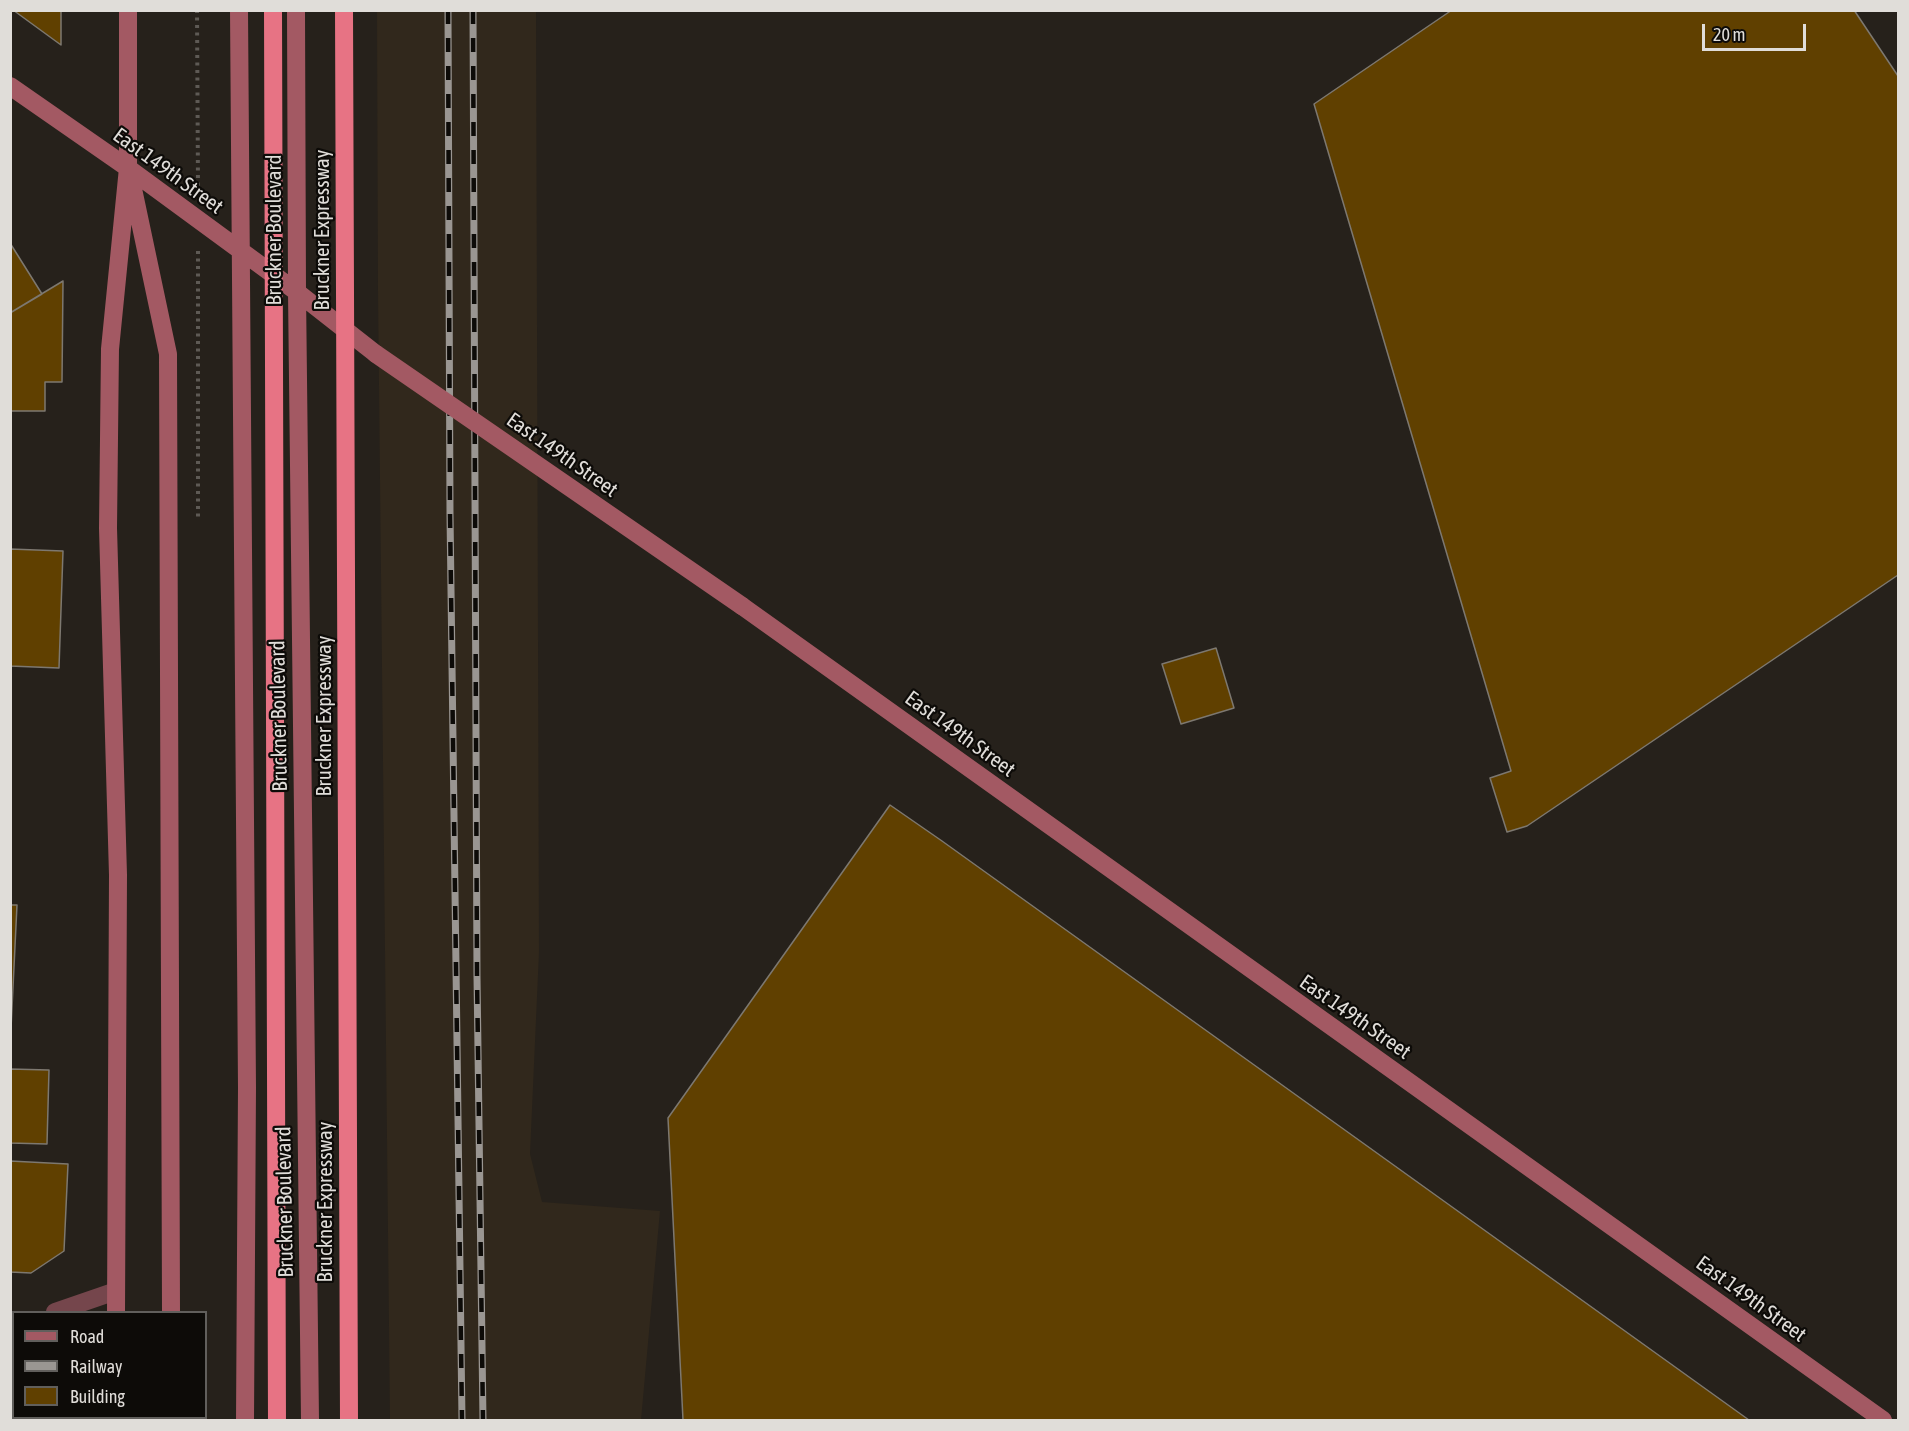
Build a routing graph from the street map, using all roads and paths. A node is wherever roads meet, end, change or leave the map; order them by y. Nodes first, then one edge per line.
1 (128, 10) edge
2 (197, 10) edge
3 (239, 10) edge
4 (273, 10) edge
5 (296, 10) edge
6 (344, 10) edge
7 (10, 86) edge
8 (198, 140) dead end
9 (128, 168) junction
10 (241, 251) junction
11 (297, 292) junction
12 (116, 1291) junction
13 (58, 1311) edge
14 (116, 1311) edge
15 (171, 1311) edge
16 (245, 1420) edge
17 (278, 1420) edge
18 (310, 1420) edge
19 (349, 1420) edge
20 (1882, 1420) edge

1 - 9 main road
2 - 8 path
3 - 10 main road, Bruckner Boulevard
4 - 17 highway, bridge
5 - 11 main road, Bruckner Boulevard
6 - 19 highway, Bruckner Expressway, bridge
7 - 9 main road, East 149th Street
9 - 10 main road, East 149th Street
9 - 12 main road
9 - 15 main road
10 - 11 main road, East 149th Street
10 - 16 main road, Bruckner Boulevard
11 - 18 main road, Bruckner Boulevard
11 - 20 main road, East 149th Street, bridge
12 - 13 street
12 - 14 main road

